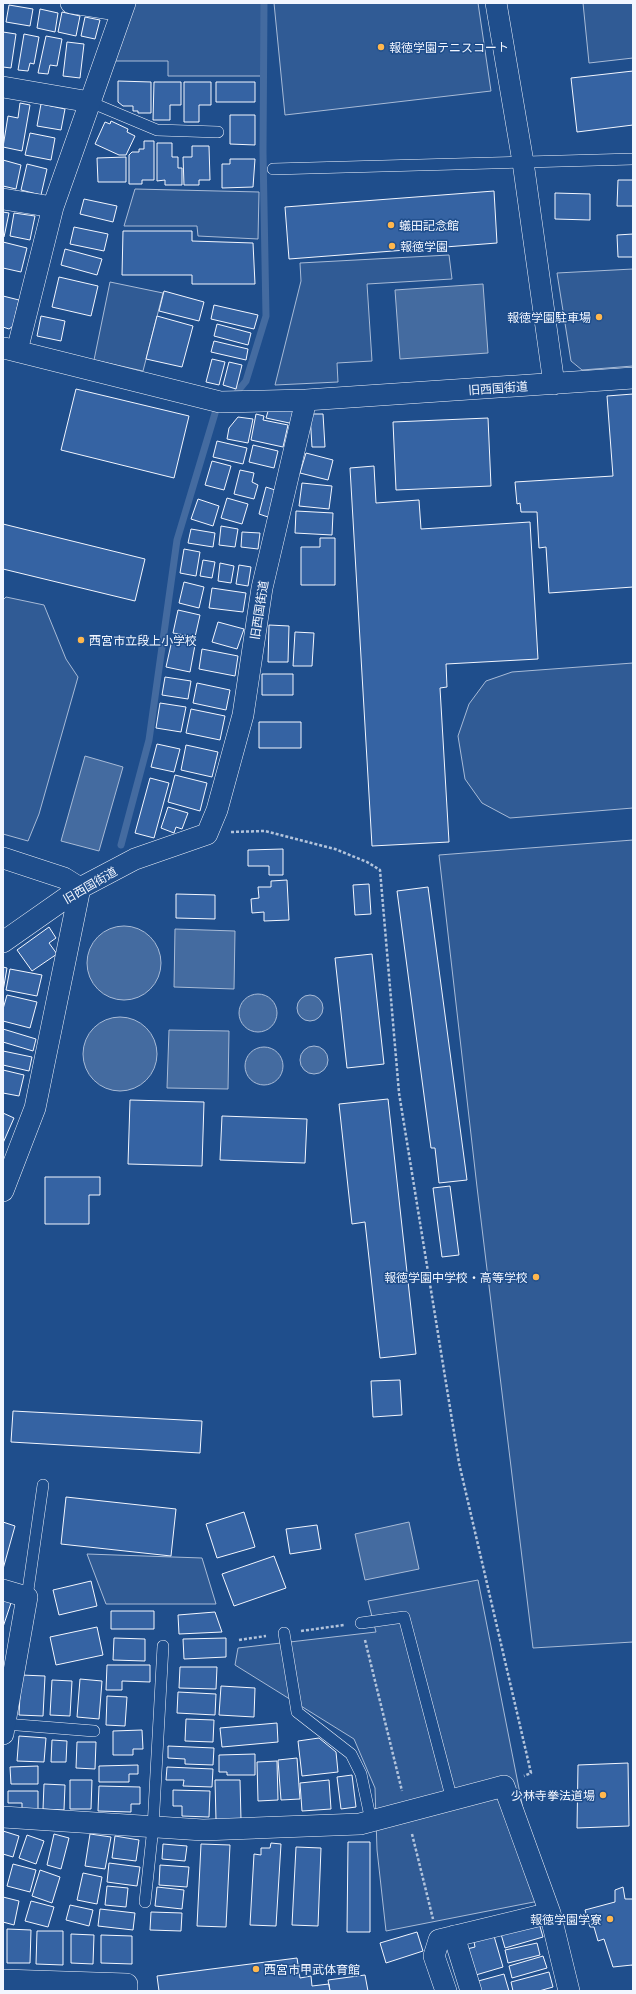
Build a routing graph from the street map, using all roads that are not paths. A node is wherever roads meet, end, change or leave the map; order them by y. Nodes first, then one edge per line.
1 (71, 3) edge
2 (496, 3) edge
3 (123, 7) edge
4 (3, 87) edge
5 (90, 102) junction
6 (218, 132) dead end
7 (633, 159) edge
8 (523, 162) junction
9 (274, 169) dead end
10 (3, 199) edge
11 (53, 207) junction
12 (10, 349) edge
13 (633, 378) edge
14 (554, 384) junction
15 (306, 400) junction
16 (3, 858) edge
17 (80, 888) junction
18 (3, 942) edge
19 (3, 1191) edge
20 (43, 1485) dead end
21 (3, 1590) edge
22 (27, 1597) junction
23 (361, 1623) road end
24 (284, 1633) road end
25 (164, 1646) dead end
26 (94, 1730) dead end
27 (3, 1731) edge
28 (452, 1800) junction
29 (3, 1817) edge
30 (371, 1821) junction
31 (153, 1827) junction
32 (146, 1902) dead end
33 (550, 1913) junction
34 (446, 1938) junction
35 (3, 1980) edge
36 (127, 1991) edge
37 (446, 1991) edge
38 (471, 1991) edge
39 (569, 1991) edge

1 - 3 street
2 - 8 street
3 - 5 street
4 - 5 street
5 - 6 lane
5 - 11 street
7 - 8 lane
8 - 9 lane
8 - 14 street
10 - 11 street
11 - 12 street
12 - 15 street
13 - 14 street, 旧西国街道
14 - 15 street, 旧西国街道
15 - 17 street, 旧西国街道
16 - 17 street
17 - 18 street, 旧西国街道
17 - 19 street
20 - 22 lane
21 - 22 street
22 - 27 street
23 - 28 lane
24 - 30 lane
25 - 31 lane
26 - 27 lane
28 - 30 street
28 - 33 street
29 - 31 street
30 - 31 street
31 - 32 lane
33 - 34 street
33 - 39 street
34 - 37 street
34 - 38 street
35 - 36 street

